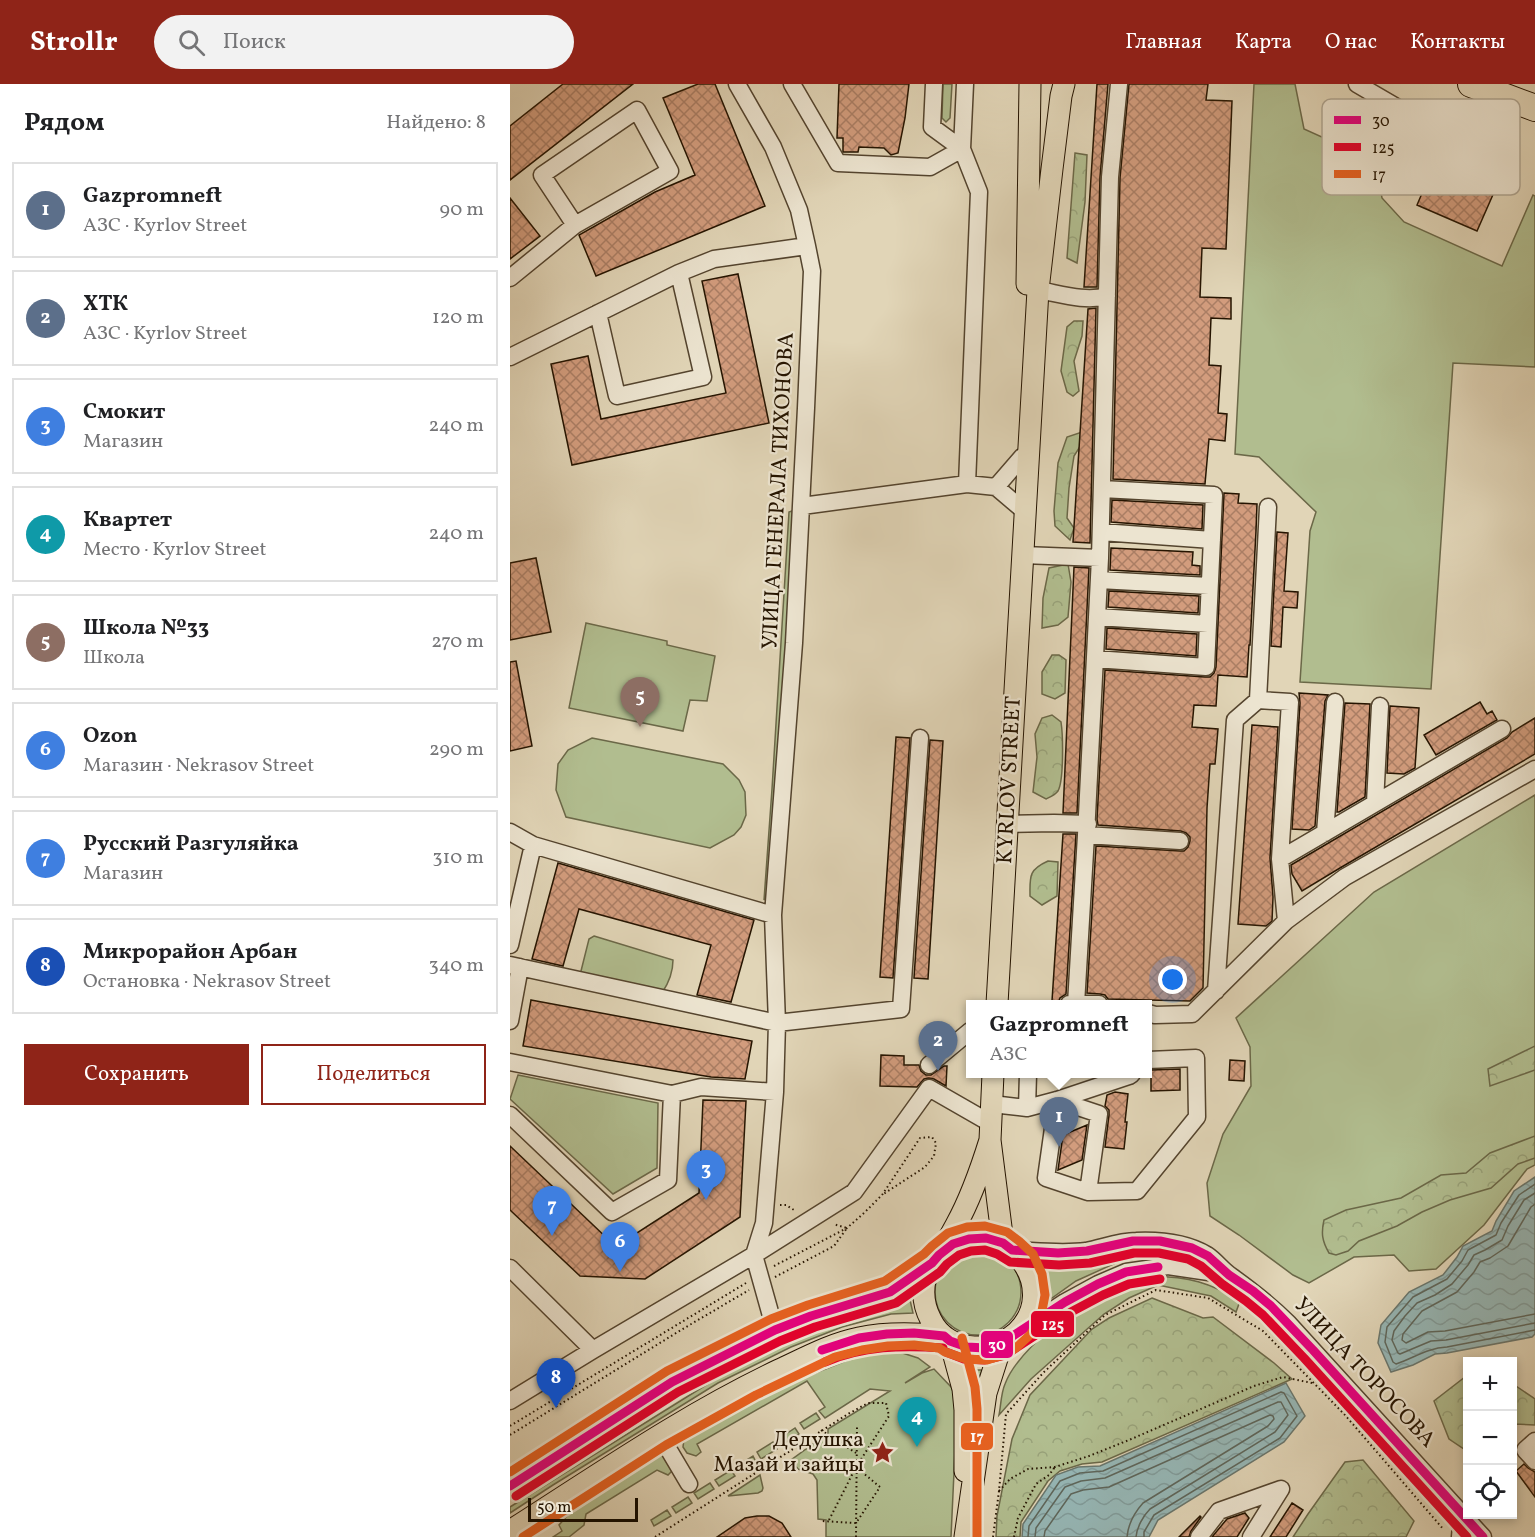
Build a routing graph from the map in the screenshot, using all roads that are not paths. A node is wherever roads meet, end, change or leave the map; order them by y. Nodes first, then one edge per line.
1 (737, 84) edge
2 (792, 84) edge
3 (934, 84) edge
4 (965, 84) edge
5 (1020, 84) edge
6 (1030, 84) edge
7 (1064, 84) edge
8 (1076, 84) edge
9 (1119, 84) edge
10 (1357, 84) edge
11 (1471, 84) edge
12 (1383, 99) edge
13 (1511, 99) edge
14 (1520, 102) edge
15 (1535, 108) edge
16 (962, 149) junction
17 (1029, 153) junction
18 (1052, 170) junction
19 (575, 225) junction
20 (807, 246) junction
21 (679, 273) junction
22 (510, 278) edge
23 (1038, 290) junction
24 (1107, 296) junction
25 (597, 313) junction
26 (510, 357) edge
27 (1022, 457) junction
28 (967, 484) junction
29 (996, 487) junction
30 (1102, 489) junction
31 (802, 506) junction
32 (1268, 507) dead end
33 (1022, 509) junction
34 (1101, 532) junction
35 (1212, 540) junction
36 (1023, 555) junction
37 (1100, 558) junction
38 (1099, 580) junction
39 (1209, 586) junction
40 (1097, 617) junction
41 (1208, 624) junction
42 (1095, 659) junction
43 (1258, 700) junction
44 (1335, 702) dead end
45 (1380, 706) dead end
46 (1502, 729) dead end
47 (920, 738) dead end
48 (1535, 769) edge
49 (1375, 803) junction
50 (1007, 824) junction
51 (1087, 830) junction
52 (510, 832) edge
53 (1325, 833) junction
54 (1180, 841) dead end
55 (533, 845) junction
56 (1280, 859) junction
57 (772, 915) junction
58 (1286, 921) junction
59 (510, 945) edge
60 (515, 966) edge
61 (1216, 991) junction
62 (997, 1000) edge
63 (1072, 1000) edge
64 (1152, 1014) edge
65 (510, 1021) edge
66 (777, 1023) junction
67 (966, 1034) edge
68 (1152, 1060) edge
69 (510, 1062) edge
70 (929, 1065) dead end
71 (993, 1078) edge
72 (1028, 1078) edge
73 (1123, 1078) edge
74 (775, 1092) junction
75 (672, 1094) junction
76 (1057, 1100) junction
77 (1026, 1108) junction
78 (510, 1115) edge
79 (991, 1122) junction
80 (1088, 1192) junction
81 (1008, 1246) junction
82 (754, 1255) junction
83 (936, 1259) junction
84 (510, 1268) edge
85 (1229, 1275) junction
86 (775, 1330) junction
87 (947, 1339) junction
88 (1006, 1341) junction
89 (593, 1350) junction
90 (510, 1401) edge
91 (660, 1435) junction
92 (1535, 1441) edge
93 (1535, 1461) edge
94 (689, 1484) dead end
95 (510, 1485) edge
96 (1462, 1514) junction
97 (510, 1531) edge
98 (965, 1534) edge
99 (1199, 1537) edge
100 (1251, 1537) edge
101 (1460, 1537) edge
102 (1483, 1537) edge

1 - 20 street, УЛИЦА ГЕНЕРАЛА ТИХОНОВА
2 - 16 street
3 - 16 street
4 - 16 street
5 - 17 main road
6 - 17 main road
7 - 18 main road
8 - 18 main road
9 - 24 street
10 - 12 street
11 - 13 highway
14 - 15 highway
16 - 28 street
17 - 27 main road
18 - 23 main road
19 - 19 street
19 - 22 street
20 - 21 street
20 - 31 street, УЛИЦА ГЕНЕРАЛА ТИХОНОВА
21 - 25 street
21 - 25 street
23 - 24 street
23 - 36 main road
24 - 30 street
25 - 26 street
27 - 29 street
27 - 33 main road
28 - 29 street
28 - 31 street
29 - 33 street
30 - 34 street
30 - 35 street
31 - 57 street, УЛИЦА ГЕНЕРАЛА ТИХОНОВА
32 - 43 street
33 - 36 main road
34 - 35 street
34 - 37 street
35 - 39 street
36 - 37 street
36 - 50 main road, KYRLOV STREET
37 - 38 street
38 - 39 street
38 - 40 street
39 - 41 street
40 - 41 street
40 - 42 street
41 - 42 street
42 - 51 street
43 - 56 street
43 - 61 street
44 - 53 street
45 - 49 street
46 - 49 street
47 - 66 street
48 - 58 street
49 - 53 street
50 - 51 street
50 - 62 main road, KYRLOV STREET
51 - 54 street
51 - 63 street
52 - 55 street
53 - 56 street
55 - 57 street
55 - 59 street
56 - 58 street
57 - 66 street, УЛИЦА ГЕНЕРАЛА ТИХОНОВА
58 - 61 street
60 - 65 street
60 - 66 street
61 - 64 street
66 - 74 street, УЛИЦА ГЕНЕРАЛА ТИХОНОВА
67 - 70 street
68 - 80 street
69 - 75 street
71 - 79 main road
72 - 77 street
73 - 76 street
74 - 75 street
74 - 82 street, УЛИЦА ГЕНЕРАЛА ТИХОНОВА
75 - 78 street
76 - 77 street
76 - 80 street
76 - 80 street
77 - 79 street
79 - 81 main road
79 - 82 street
79 - 83 main road
81 - 83 main road
81 - 85 street, УЛИЦА ТОРОСОВА
81 - 88 main road
82 - 86 street
82 - 89 street
83 - 86 main road
83 - 87 main road
84 - 89 street
85 - 88 street
85 - 96 street, УЛИЦА ТОРОСОВА
86 - 95 main road
87 - 88 main road
87 - 91 main road
87 - 98 main road
88 - 98 main road
89 - 90 street
91 - 94 street
91 - 97 main road
92 - 93 street
96 - 101 street
96 - 102 street, УЛИЦА ТОРОСОВА
99 - 100 street

